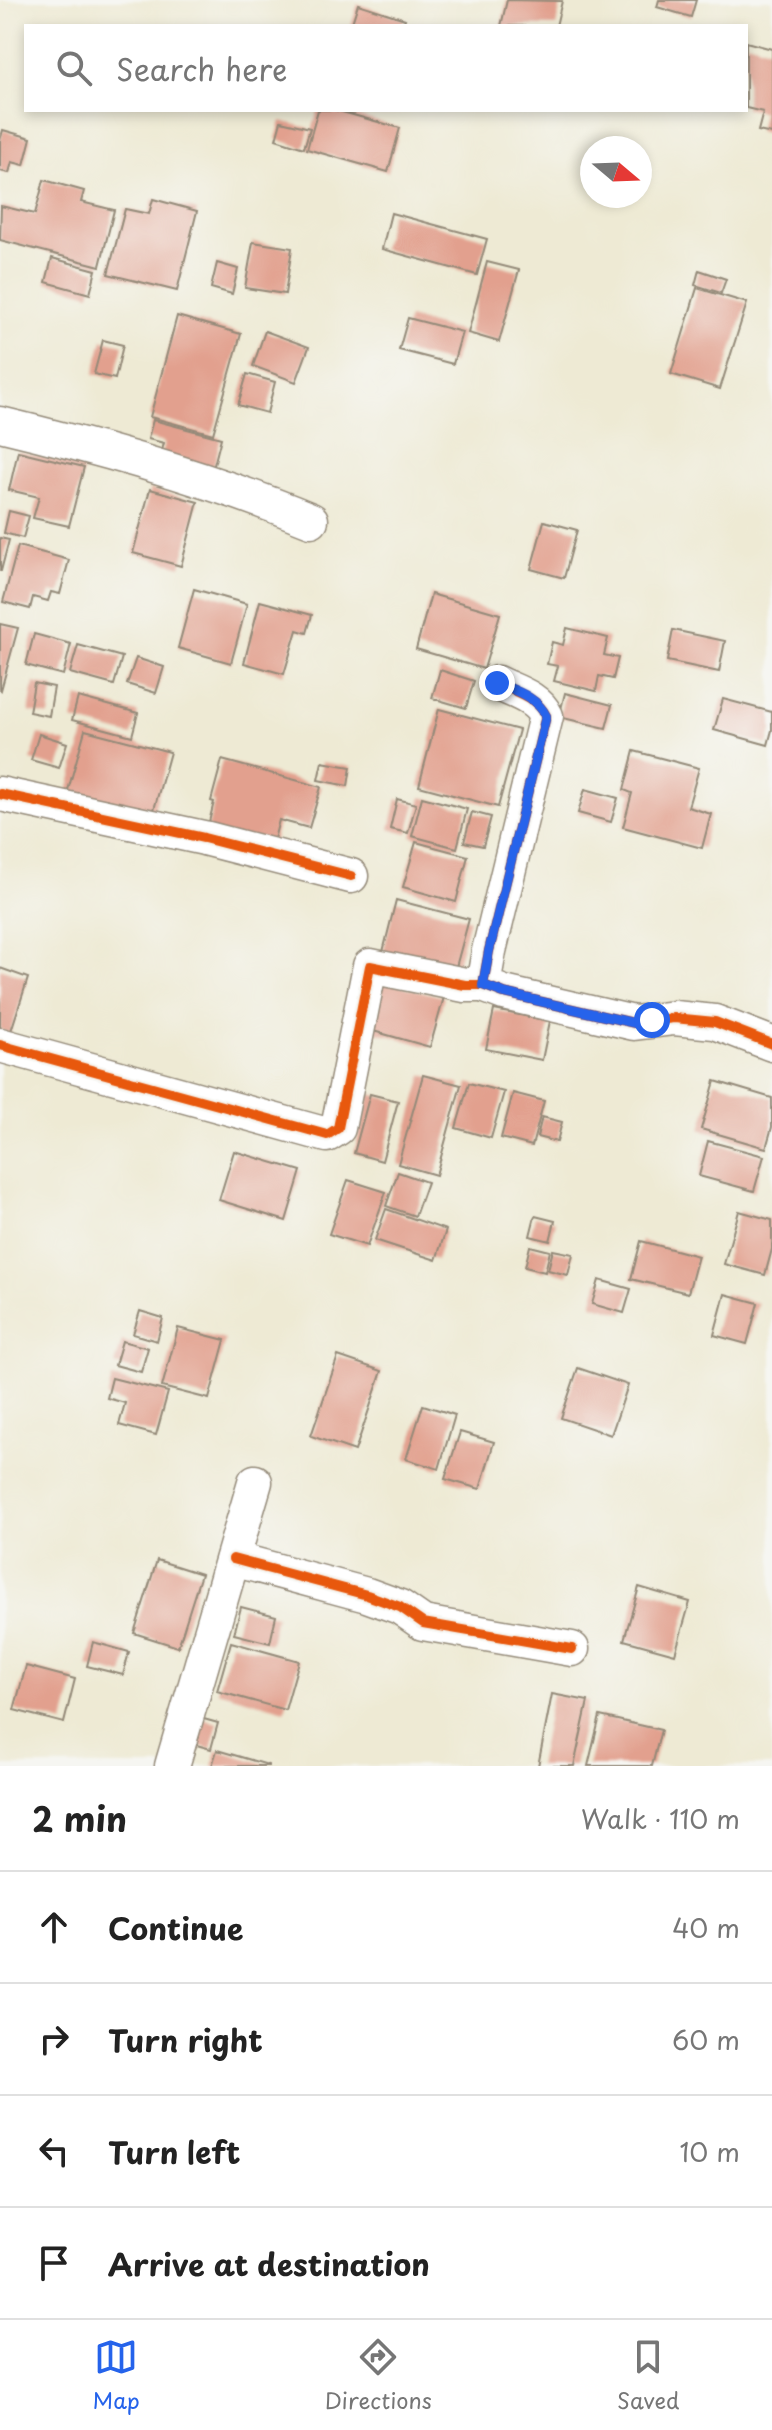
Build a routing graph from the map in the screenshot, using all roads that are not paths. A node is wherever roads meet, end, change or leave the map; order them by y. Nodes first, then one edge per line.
1 (0, 424) edge
2 (311, 520) dead end
3 (497, 683) dead end
4 (0, 794) edge
5 (351, 876) dead end
6 (483, 985) junction
7 (772, 1044) edge
8 (0, 1045) edge
9 (255, 1482) dead end
10 (233, 1559) junction
11 (572, 1649) dead end
12 (172, 1766) edge

1 - 2 street
3 - 6 street
4 - 5 street
6 - 7 street
6 - 8 street
9 - 10 street
10 - 11 street
10 - 12 street

